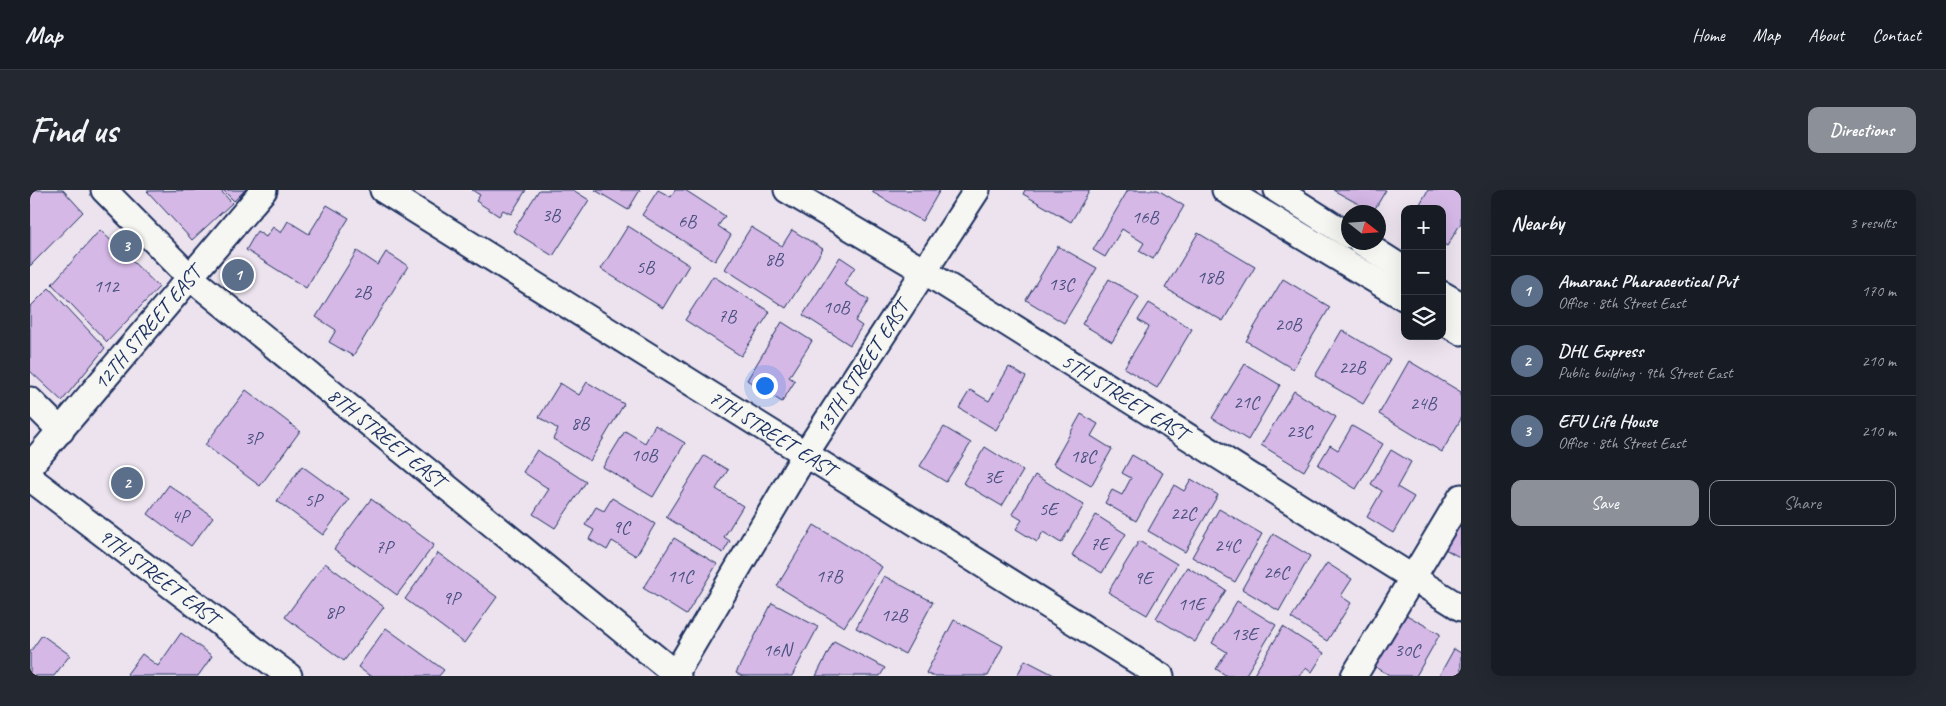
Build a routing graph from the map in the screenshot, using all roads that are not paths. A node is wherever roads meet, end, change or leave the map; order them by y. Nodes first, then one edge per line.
1 (104, 190) edge
2 (264, 190) edge
3 (382, 190) edge
4 (787, 190) edge
5 (977, 190) edge
6 (1225, 190) edge
7 (1277, 190) edge
8 (1341, 231) edge
9 (1373, 250) edge
10 (1401, 268) edge
11 (924, 272) junction
12 (190, 277) junction
13 (1444, 295) edge
14 (1401, 296) edge
15 (1461, 305) edge
16 (1446, 323) edge
17 (1461, 332) edge
18 (30, 400) edge
19 (62, 430) junction
20 (806, 454) junction
21 (30, 466) edge
22 (30, 478) edge
23 (1461, 497) edge
24 (1412, 578) junction
25 (1461, 608) edge
26 (676, 675) edge
27 (289, 676) edge
28 (1162, 676) edge
29 (1354, 676) edge

1 - 12 street, 8TH STREET EAST
2 - 12 street, 12TH STREET EAST
3 - 20 street, 7TH STREET EAST
4 - 11 street, 5TH STREET EAST
5 - 11 street, 13TH STREET EAST
6 - 14 street
7 - 8 street
9 - 10 street
11 - 20 street, 13TH STREET EAST
11 - 24 street, 5TH STREET EAST
12 - 19 street, 12TH STREET EAST
12 - 26 street, 8TH STREET EAST
13 - 15 street
16 - 17 street
18 - 19 street
19 - 21 street, 12TH STREET EAST
20 - 26 street, 13TH STREET EAST
20 - 28 street, 7TH STREET EAST
22 - 27 street, 9TH STREET EAST
23 - 24 street
24 - 25 street, 5TH STREET EAST
24 - 29 street

